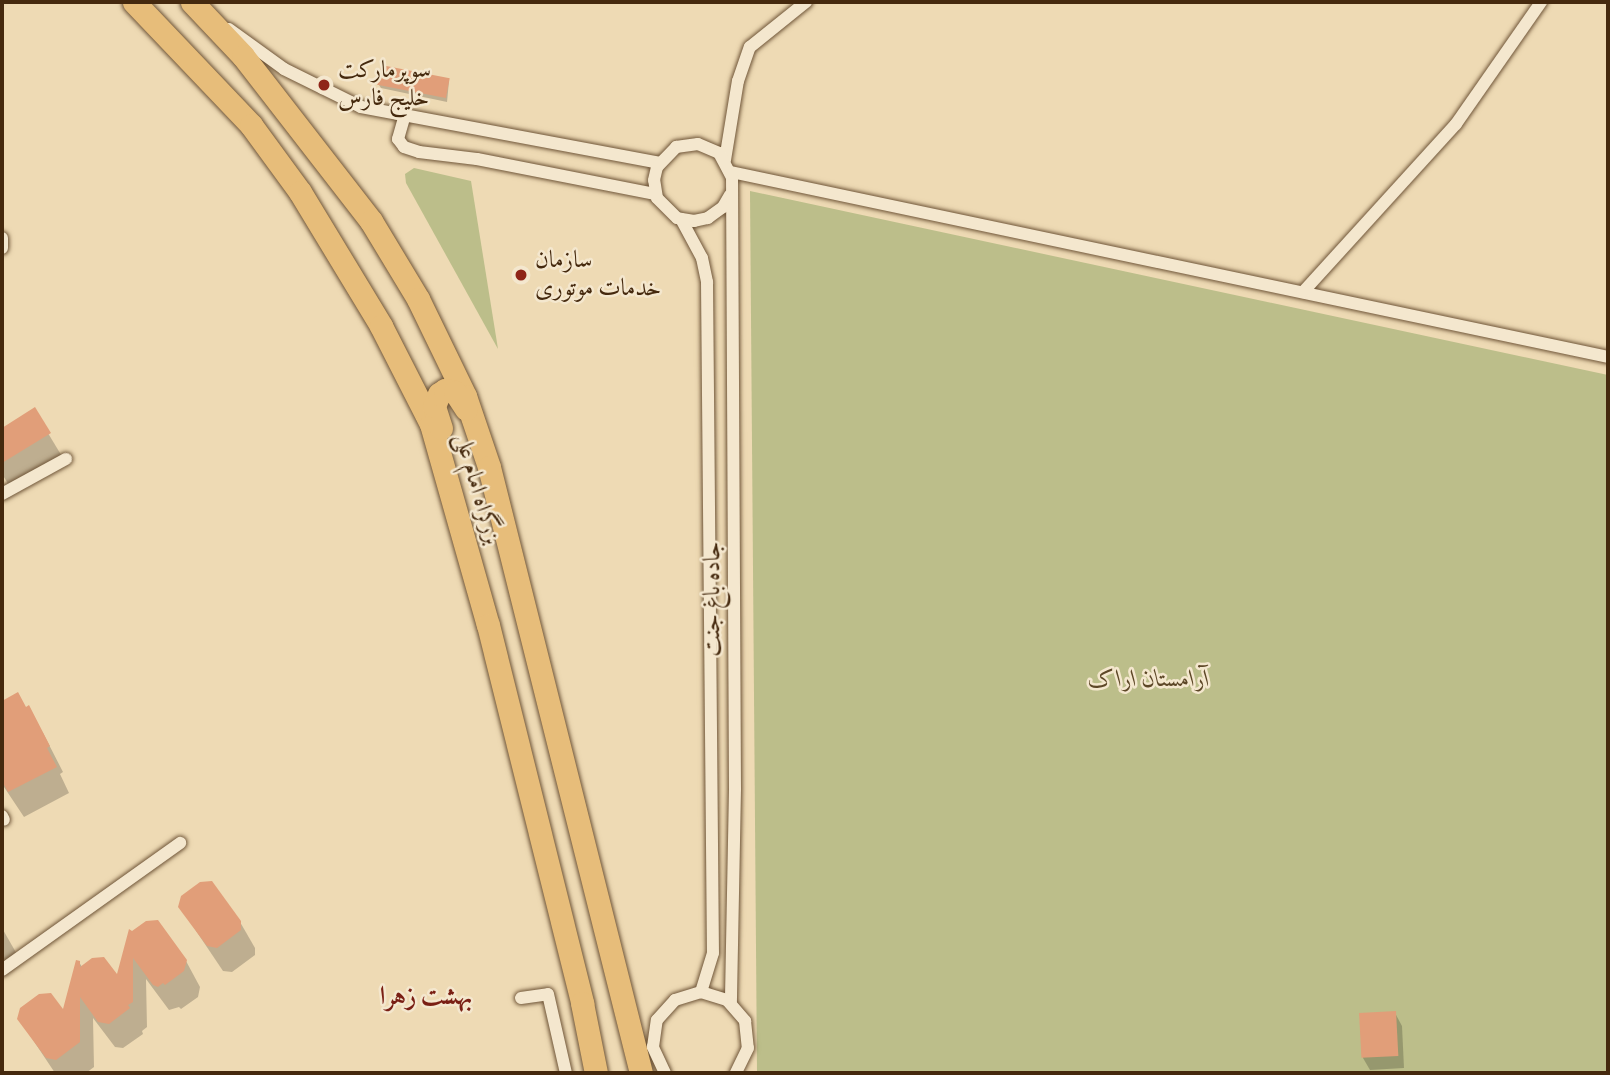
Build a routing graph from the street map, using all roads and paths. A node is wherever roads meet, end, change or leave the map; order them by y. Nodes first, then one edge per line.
1 (134, 2) edge
2 (192, 2) edge
3 (806, 2) edge
4 (1541, 2) edge
5 (404, 118) junction
6 (659, 163) junction
7 (728, 166) junction
8 (656, 194) junction
9 (730, 195) junction
10 (681, 219) junction
11 (2, 238) edge
12 (2, 248) edge
13 (1303, 292) junction
14 (1608, 357) edge
15 (66, 459) dead end
16 (489, 467) junction
17 (449, 479) junction
18 (2, 494) edge
19 (711, 550) junction
20 (733, 550) junction
21 (180, 843) dead end
22 (2, 970) edge
23 (701, 992) junction
24 (521, 998) dead end
25 (731, 1003) junction
26 (566, 1073) edge
27 (596, 1073) edge
28 (641, 1073) edge
29 (665, 1073) edge
30 (736, 1073) edge

1 - 17 highway, بزرگراه امام علی
2 - 5 street
2 - 16 highway, بزرگراه امام علی
3 - 7 street
4 - 13 street
5 - 6 street
5 - 8 street
6 - 7 street
6 - 8 street
7 - 9 street
7 - 13 street
8 - 10 street
9 - 10 street
9 - 20 street, جاده باغ جنت
10 - 19 street, جاده باغ جنت
11 - 12 street
13 - 14 street
15 - 18 street
16 - 17 highway
16 - 28 highway, بزرگراه امام علی
17 - 27 highway, بزرگراه امام علی
19 - 20 street
19 - 23 street, جاده باغ جنت
20 - 25 street, جاده باغ جنت
21 - 22 street
23 - 25 street
23 - 29 street
24 - 26 street
25 - 30 street

